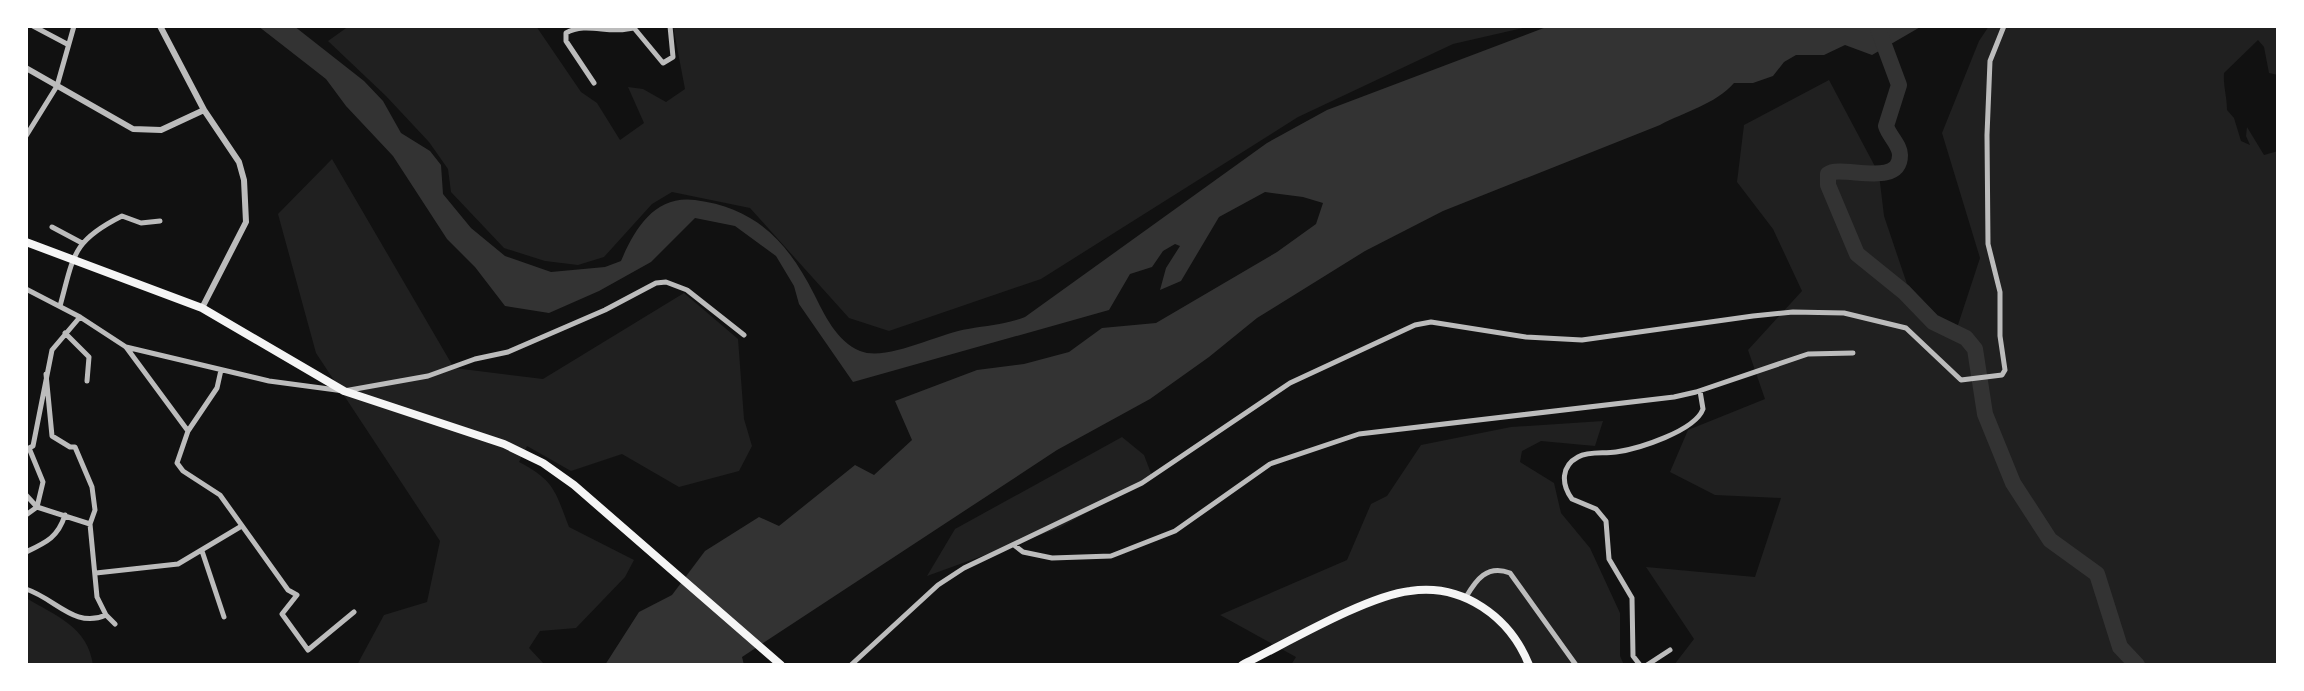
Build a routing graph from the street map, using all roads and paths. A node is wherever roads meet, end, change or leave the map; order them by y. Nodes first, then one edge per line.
1 (33, 26) edge
2 (74, 26) edge
3 (160, 26) edge
4 (670, 26) edge
5 (2004, 26) edge
6 (625, 28) edge
7 (67, 44) junction
8 (26, 68) edge
9 (594, 83) dead end
10 (57, 86) junction
11 (204, 110) junction
12 (26, 136) edge
13 (160, 221) dead end
14 (52, 227) dead end
15 (26, 242) edge
16 (81, 244) junction
17 (26, 289) edge
18 (60, 306) junction
19 (202, 307) junction
20 (80, 317) junction
21 (65, 332) junction
22 (744, 335) dead end
23 (126, 347) junction
24 (1853, 353) dead end
25 (221, 370) junction
26 (46, 374) junction
27 (87, 381) dead end
28 (344, 391) junction
29 (1700, 391) junction
30 (188, 431) junction
31 (26, 495) edge
32 (37, 507) junction
33 (26, 515) edge
34 (65, 515) junction
35 (90, 524) junction
36 (240, 527) junction
37 (1014, 545) junction
38 (202, 551) junction
39 (26, 552) edge
40 (96, 573) junction
41 (26, 589) edge
42 (1466, 597) junction
43 (354, 612) dead end
44 (106, 615) junction
45 (225, 617) dead end
46 (114, 624) dead end
47 (1670, 650) dead end
48 (1637, 664) edge
49 (781, 665) edge
50 (851, 665) edge
51 (1242, 665) edge
52 (1529, 665) edge
53 (1576, 665) edge
54 (1647, 665) edge

1 - 7 street
2 - 7 street
3 - 11 street
4 - 6 street
5 - 37 street
6 - 9 street
7 - 10 street
8 - 10 street
10 - 11 street
10 - 12 street
11 - 19 street
13 - 16 street
14 - 16 street
15 - 19 main road
16 - 18 street
17 - 18 street
18 - 20 street
19 - 28 main road
20 - 21 street
20 - 23 street
21 - 26 street
21 - 27 street
22 - 28 street
23 - 25 street
23 - 30 street
24 - 29 street
25 - 28 street
25 - 30 street
26 - 32 street
26 - 35 street
28 - 49 main road
29 - 37 street
29 - 48 street
30 - 36 street
31 - 32 street
32 - 33 street
32 - 34 street
34 - 35 street
34 - 39 street
35 - 40 street
36 - 38 street
36 - 43 street
37 - 50 street
38 - 40 street
38 - 45 street
40 - 44 street
41 - 44 street
42 - 51 main road
42 - 52 main road
42 - 53 street
44 - 46 street
47 - 54 street

